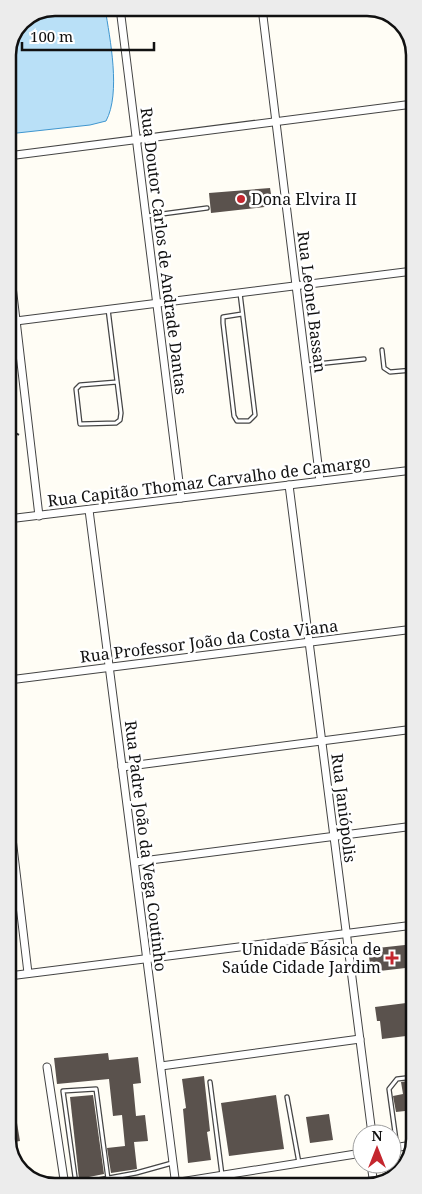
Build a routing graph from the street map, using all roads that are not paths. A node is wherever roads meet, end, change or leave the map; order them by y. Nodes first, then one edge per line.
1 (263, 16) edge
2 (121, 17) edge
3 (406, 105) edge
4 (276, 122) junction
5 (136, 139) junction
6 (16, 155) edge
7 (207, 208) dead end
8 (146, 216) junction
9 (406, 272) edge
10 (296, 286) junction
11 (240, 293) junction
12 (157, 303) junction
13 (108, 309) junction
14 (242, 314) junction
15 (16, 321) joint
16 (382, 350) dead end
17 (364, 359) dead end
18 (306, 365) junction
19 (406, 371) edge
20 (117, 382) junction
21 (406, 471) edge
22 (320, 481) junction
23 (289, 485) junction
24 (181, 498) junction
25 (89, 510) junction
26 (39, 516) junction
27 (16, 519) edge
28 (406, 630) edge
29 (309, 642) junction
30 (109, 667) junction
31 (16, 679) edge
32 (406, 730) edge
33 (322, 741) junction
34 (122, 767) junction
35 (406, 827) edge
36 (334, 837) junction
37 (135, 862) junction
38 (16, 873) edge
39 (406, 926) edge
40 (346, 934) junction
41 (147, 958) junction
42 (28, 973) junction
43 (16, 975) edge
44 (360, 1039) junction
45 (161, 1066) junction
46 (48, 1067) dead end
47 (406, 1078) edge
48 (210, 1082) dead end
49 (287, 1097) dead end
50 (371, 1124) edge
51 (392, 1124) edge
52 (352, 1155) edge
53 (173, 1162) junction
54 (299, 1163) junction
55 (222, 1175) junction
56 (64, 1178) edge
57 (75, 1178) edge
58 (108, 1178) joint
59 (175, 1178) edge
60 (207, 1178) edge

1 - 4 street, Rua Leonel Bassan
2 - 5 street, Rua Doutor Carlos de Andrade Dantas
3 - 4 street
4 - 5 street
4 - 10 street, Rua Leonel Bassan
5 - 6 street
5 - 8 street, Rua Doutor Carlos de Andrade Dantas
7 - 8 lane
8 - 12 street, Rua Doutor Carlos de Andrade Dantas
9 - 10 street
10 - 11 street
10 - 18 street, Rua Leonel Bassan
11 - 12 street
11 - 14 lane
12 - 13 street
12 - 24 street, Rua Doutor Carlos de Andrade Dantas
13 - 15 street
13 - 20 lane
14 - 14 lane
15 - 26 street
16 - 19 lane
17 - 18 lane
18 - 22 street, Rua Leonel Bassan
20 - 20 lane
21 - 22 street, Rua Capitão Thomaz Carvalho de Camargo
22 - 23 street, Rua Capitão Thomaz Carvalho de Camargo
23 - 24 street, Rua Capitão Thomaz Carvalho de Camargo
23 - 29 street, Rua Janiópolis
24 - 25 street, Rua Capitão Thomaz Carvalho de Camargo
25 - 26 street, Rua Capitão Thomaz Carvalho de Camargo
25 - 30 street, Rua Padre João da Vega Coutinho
26 - 27 street, Rua Capitão Thomaz Carvalho de Camargo
28 - 29 street, Rua Professor João da Costa Viana
29 - 30 street, Rua Professor João da Costa Viana
29 - 33 street, Rua Janiópolis
30 - 31 street, Rua Professor João da Costa Viana
30 - 34 street, Rua Padre João da Vega Coutinho
32 - 33 street
33 - 34 street
33 - 36 street, Rua Janiópolis
34 - 37 street, Rua Padre João da Vega Coutinho
35 - 36 street
36 - 37 street
36 - 40 street, Rua Janiópolis
37 - 41 street, Rua Padre João da Vega Coutinho
38 - 42 street
39 - 40 street
40 - 41 street
40 - 44 street, Rua Janiópolis
41 - 42 street
41 - 45 street, Rua Padre João da Vega Coutinho
42 - 43 street
44 - 45 street
44 - 50 street, Rua Janiópolis
45 - 53 street, Rua Padre João da Vega Coutinho
46 - 56 street
47 - 51 lane
48 - 55 lane
49 - 54 lane
52 - 54 street
53 - 58 lane
53 - 59 street, Rua Padre João da Vega Coutinho
54 - 55 street
55 - 60 street
57 - 58 lane

